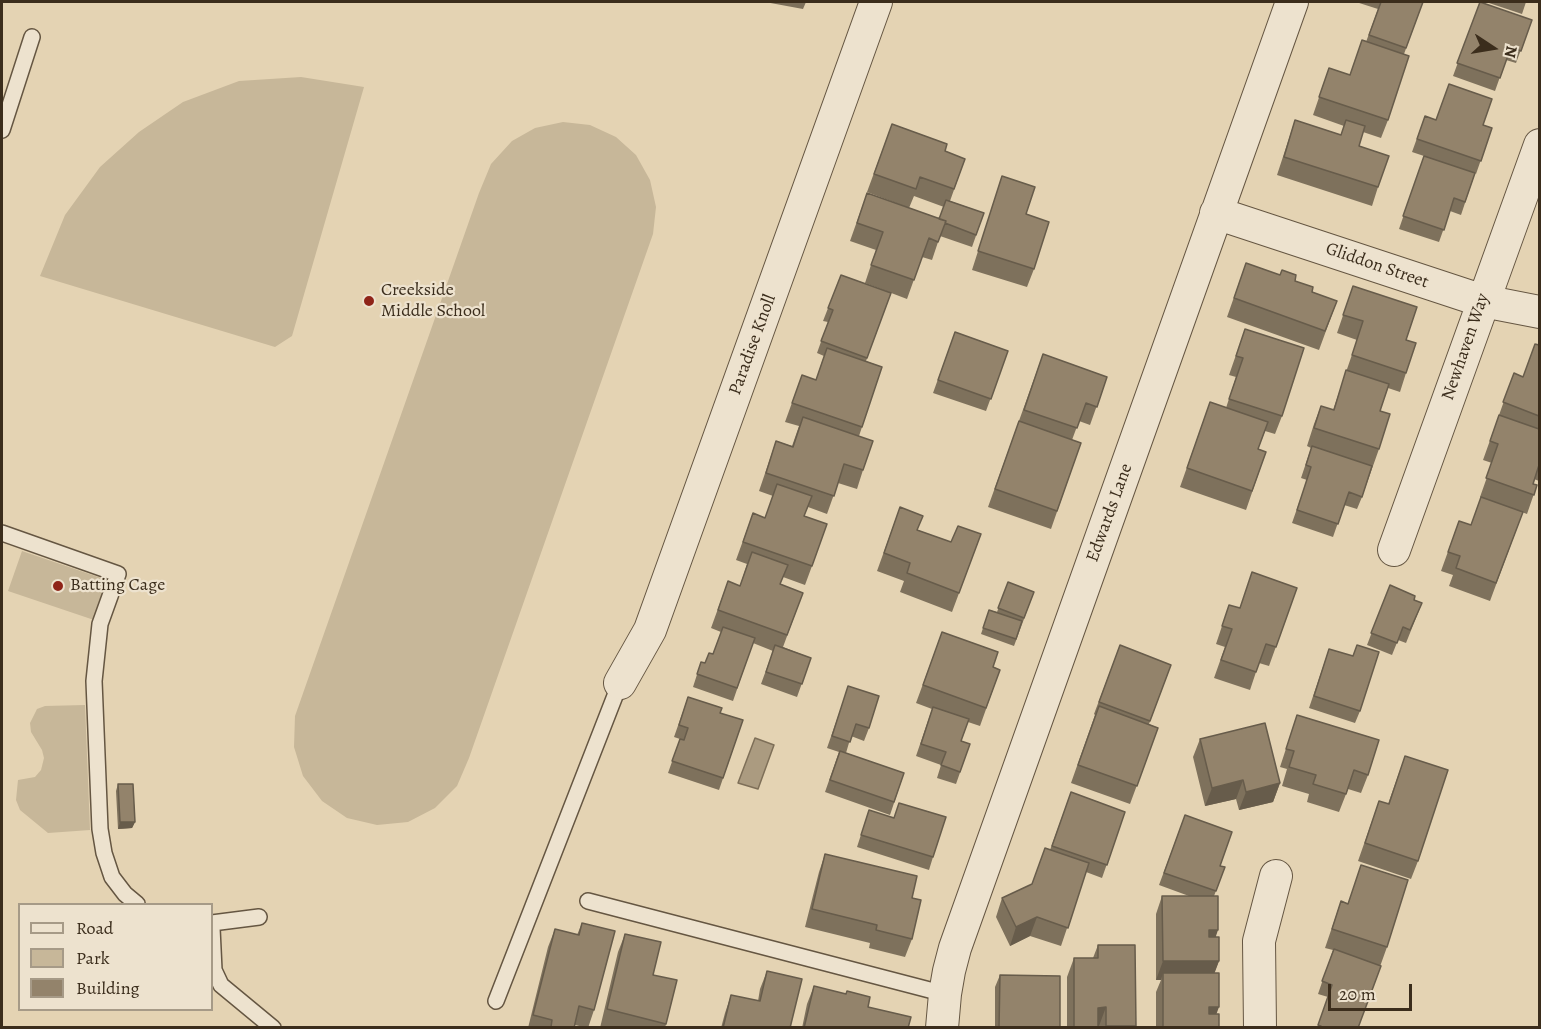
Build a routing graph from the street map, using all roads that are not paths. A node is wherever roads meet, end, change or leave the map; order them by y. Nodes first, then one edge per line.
1 (876, 2) edge
2 (1292, 2) edge
3 (32, 38) dead end
4 (2, 130) edge
5 (1539, 145) edge
6 (1216, 213) junction
7 (1483, 301) junction
8 (1539, 312) edge
9 (2, 533) edge
10 (1394, 549) dead end
11 (620, 683) joint
12 (1276, 876) dead end
13 (588, 901) dead end
14 (136, 903) edge
15 (259, 917) dead end
16 (213, 923) edge
17 (213, 949) edge
18 (945, 994) junction
19 (496, 1001) dead end
20 (273, 1028) edge
21 (942, 1028) edge
22 (1260, 1028) edge

1 - 11 street, Paradise Knoll
2 - 6 street, Edwards Lane
3 - 4 lane
5 - 7 street, Newhaven Way
6 - 7 street, Gliddon Street
6 - 18 street, Edwards Lane
7 - 8 street, Gliddon Street
7 - 10 street, Newhaven Way
9 - 14 lane
11 - 19 lane
12 - 22 street
13 - 18 lane
15 - 16 lane
17 - 20 lane
18 - 21 street, Edwards Lane

